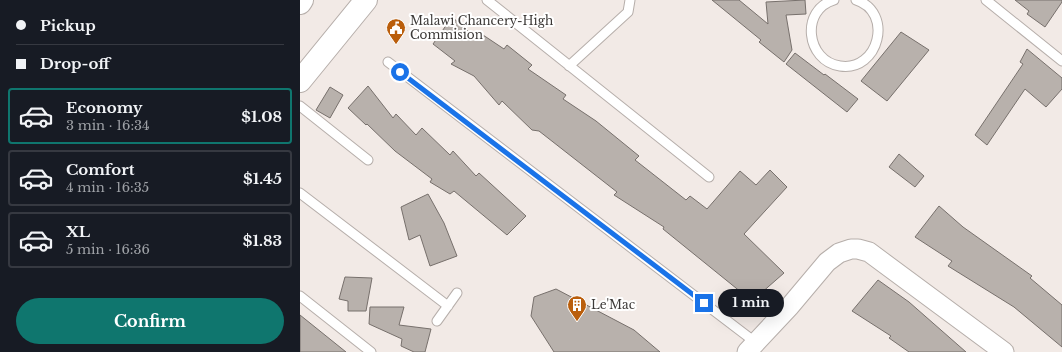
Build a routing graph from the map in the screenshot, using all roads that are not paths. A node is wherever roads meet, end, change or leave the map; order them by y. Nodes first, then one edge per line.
1 (302, 0) edge
2 (366, 0) edge
3 (487, 0) edge
4 (630, 0) edge
5 (834, 0) edge
6 (856, 0) edge
7 (986, 0) edge
8 (865, 2) edge
9 (300, 3) edge
10 (1062, 61) edge
11 (388, 62) dead end
12 (569, 66) junction
13 (300, 81) edge
14 (300, 106) edge
15 (368, 160) dead end
16 (709, 177) dead end
17 (300, 193) edge
18 (457, 293) dead end
19 (300, 296) edge
20 (448, 306) junction
21 (437, 321) dead end
22 (751, 347) edge
23 (371, 352) edge
24 (1004, 352) edge

1 - 9 highway
2 - 13 highway
3 - 12 lane
4 - 12 lane
5 - 8 lane
6 - 8 lane
7 - 10 lane
11 - 22 lane
12 - 16 lane
14 - 15 lane
17 - 20 lane
18 - 20 lane
19 - 23 lane
20 - 21 lane
22 - 24 street

